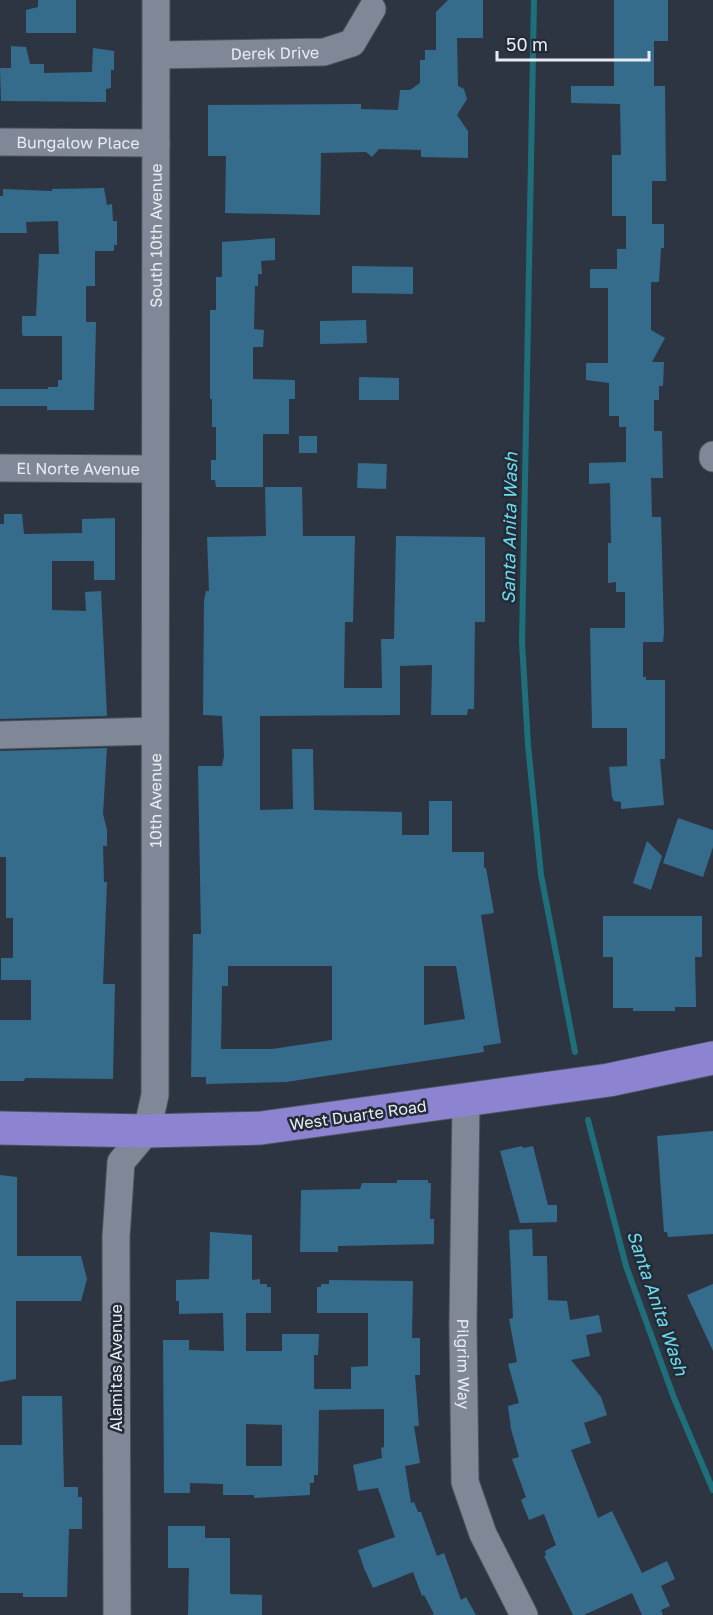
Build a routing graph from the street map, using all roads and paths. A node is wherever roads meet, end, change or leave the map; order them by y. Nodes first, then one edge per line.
1 (156, 0) edge
2 (372, 9) dead end
3 (157, 55) junction
4 (0, 142) edge
5 (156, 143) junction
6 (0, 468) edge
7 (155, 469) junction
8 (154, 731) junction
9 (0, 735) edge
10 (713, 1058) edge
11 (466, 1100) junction
12 (0, 1128) edge
13 (147, 1131) junction
14 (117, 1615) edge
15 (524, 1615) edge

1 - 3 street, South 10th Avenue
2 - 3 street, Derek Drive
3 - 5 street, South 10th Avenue
4 - 5 street, Bungalow Place
5 - 7 street, South 10th Avenue
6 - 7 street, El Norte Avenue
7 - 8 street, 10th Avenue
8 - 9 street
8 - 13 street, 10th Avenue
10 - 11 main road, West Duarte Road
11 - 13 main road, West Duarte Road
11 - 15 street, Pilgrim Way
12 - 13 main road, West Duarte Road
13 - 14 street, Alamitas Avenue

